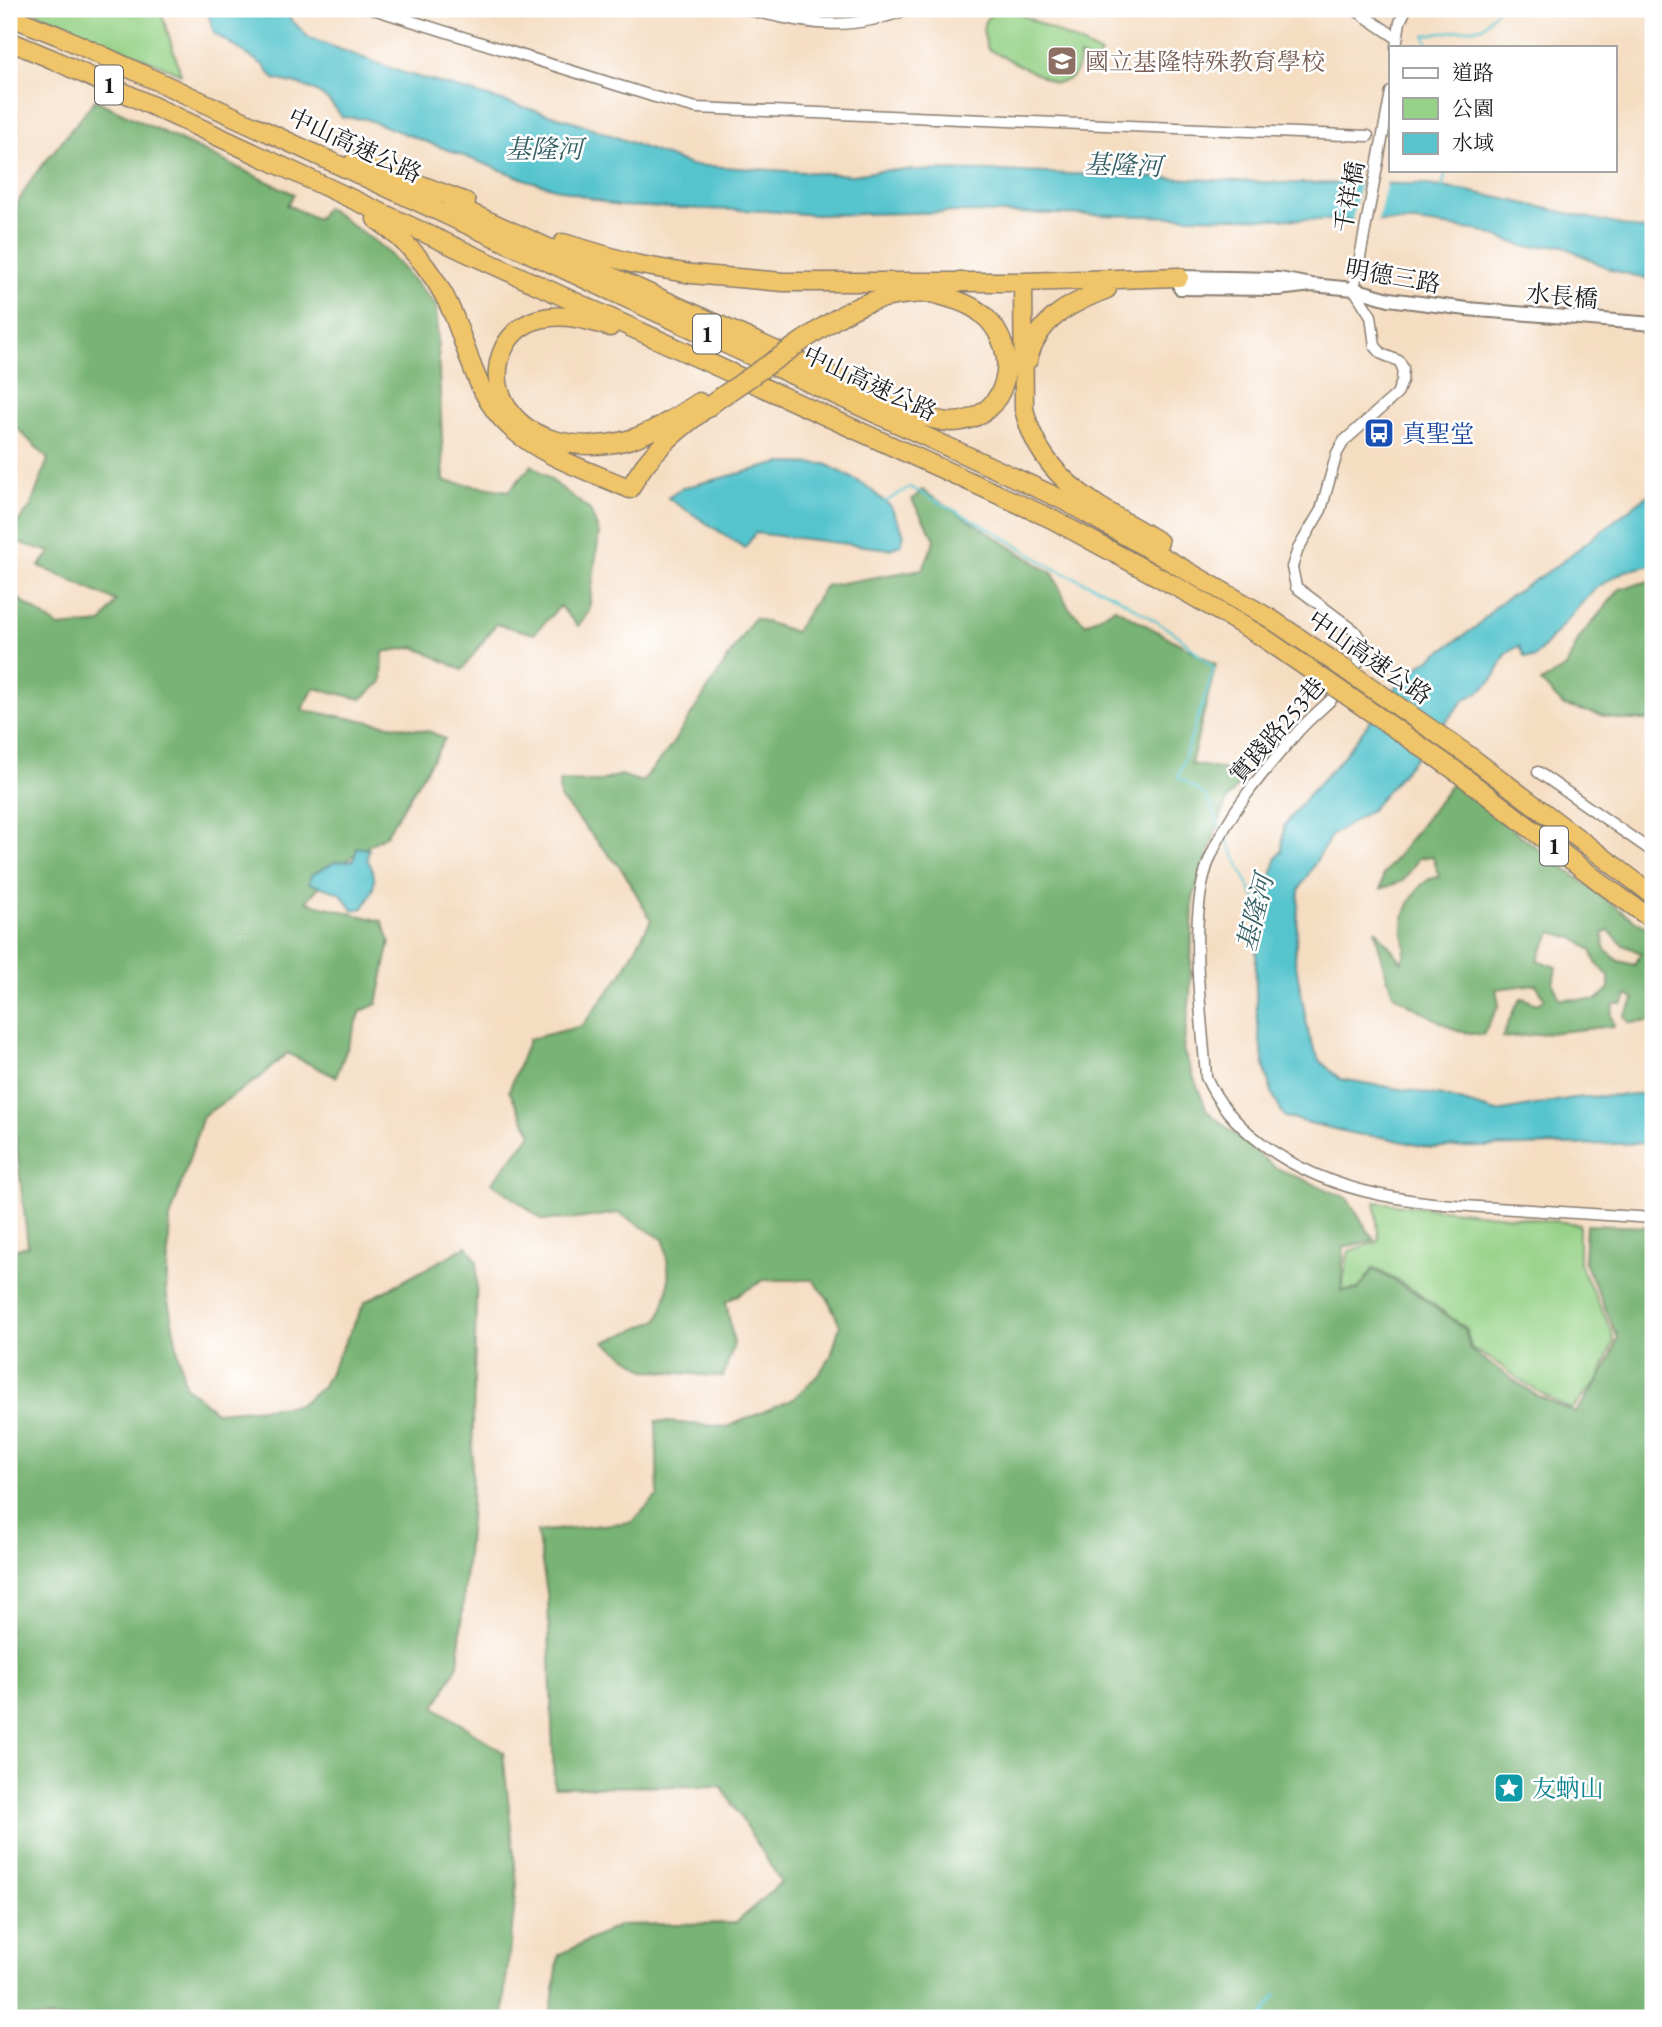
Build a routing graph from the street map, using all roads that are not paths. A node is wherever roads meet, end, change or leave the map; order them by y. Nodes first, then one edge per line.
1 (373, 9) edge
2 (745, 9) edge
3 (908, 9) edge
4 (1354, 9) edge
5 (1406, 9) edge
6 (9, 16) edge
7 (64, 38) junction
8 (9, 41) edge
9 (1397, 42) edge
10 (1389, 102) edge
11 (209, 131) junction
12 (1368, 136) dead end
13 (355, 160) junction
14 (1179, 282) junction
15 (932, 287) junction
16 (1023, 288) junction
17 (1107, 289) junction
18 (1354, 289) junction
19 (1466, 309) joint
20 (1653, 324) edge
21 (699, 356) junction
22 (1024, 381) junction
23 (718, 393) junction
24 (1271, 619) junction
25 (1538, 772) dead end
26 (1653, 852) edge
27 (1653, 895) edge
28 (1653, 920) edge
29 (1653, 1218) edge

1 - 12 street
2 - 3 street
4 - 9 street
5 - 9 street
6 - 7 highway, 中山高速公路 / 1
7 - 13 highway
7 - 24 highway, 中山高速公路 / 1
8 - 11 highway, 中山高速公路 / 1
10 - 18 street, 千祥橋
11 - 21 highway, 中山高速公路 / 1
11 - 23 highway
13 - 15 highway
13 - 15 highway
14 - 16 highway
14 - 17 highway
14 - 18 street, 明德三路
15 - 16 highway
15 - 23 highway
16 - 17 highway
16 - 22 highway
17 - 22 highway
18 - 19 street, 明德三路
18 - 29 street, 實踐路253巷
19 - 20 street, 水長橋
21 - 23 highway
21 - 28 highway, 中山高速公路 / 1, bridge
22 - 24 highway
24 - 27 highway, 中山高速公路 / 1, bridge
25 - 26 street

